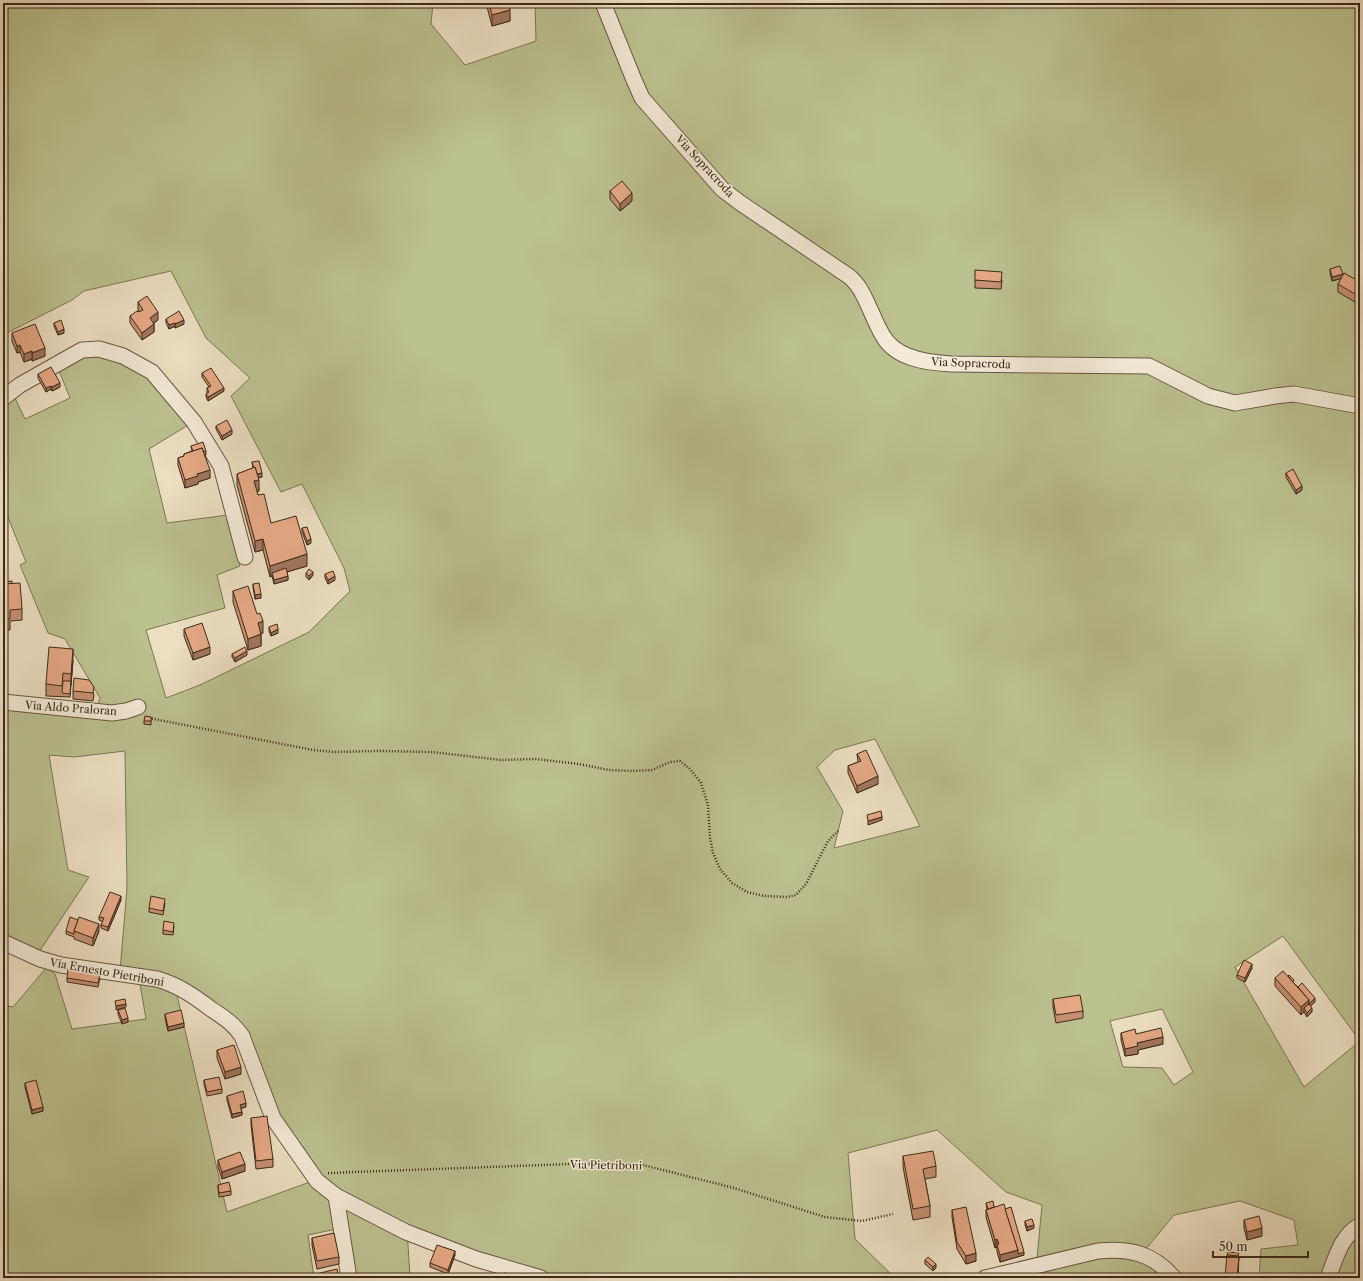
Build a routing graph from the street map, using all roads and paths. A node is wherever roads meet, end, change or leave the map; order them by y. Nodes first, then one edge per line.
1 (603, 3) edge
2 (3, 398) edge
3 (1360, 406) edge
4 (245, 557) dead end
5 (3, 702) edge
6 (140, 712) joint
7 (838, 831) dead end
8 (3, 942) edge
9 (312, 1173) junction
10 (336, 1196) junction
11 (893, 1214) dead end
12 (1360, 1225) edge
13 (349, 1278) edge
14 (541, 1278) edge
15 (985, 1278) edge
16 (1174, 1278) edge
17 (1328, 1278) edge

1 - 3 street, Via Sopracroda
2 - 4 street
5 - 6 street, Via Aldo Praloran
6 - 7 path
8 - 9 street, Via Ernesto Pietriboni
9 - 10 street, Via Ernesto Pietriboni
9 - 11 path, Via Pietriboni
10 - 13 street
10 - 14 street, Via Ernesto Pietriboni
12 - 17 street
15 - 16 street

